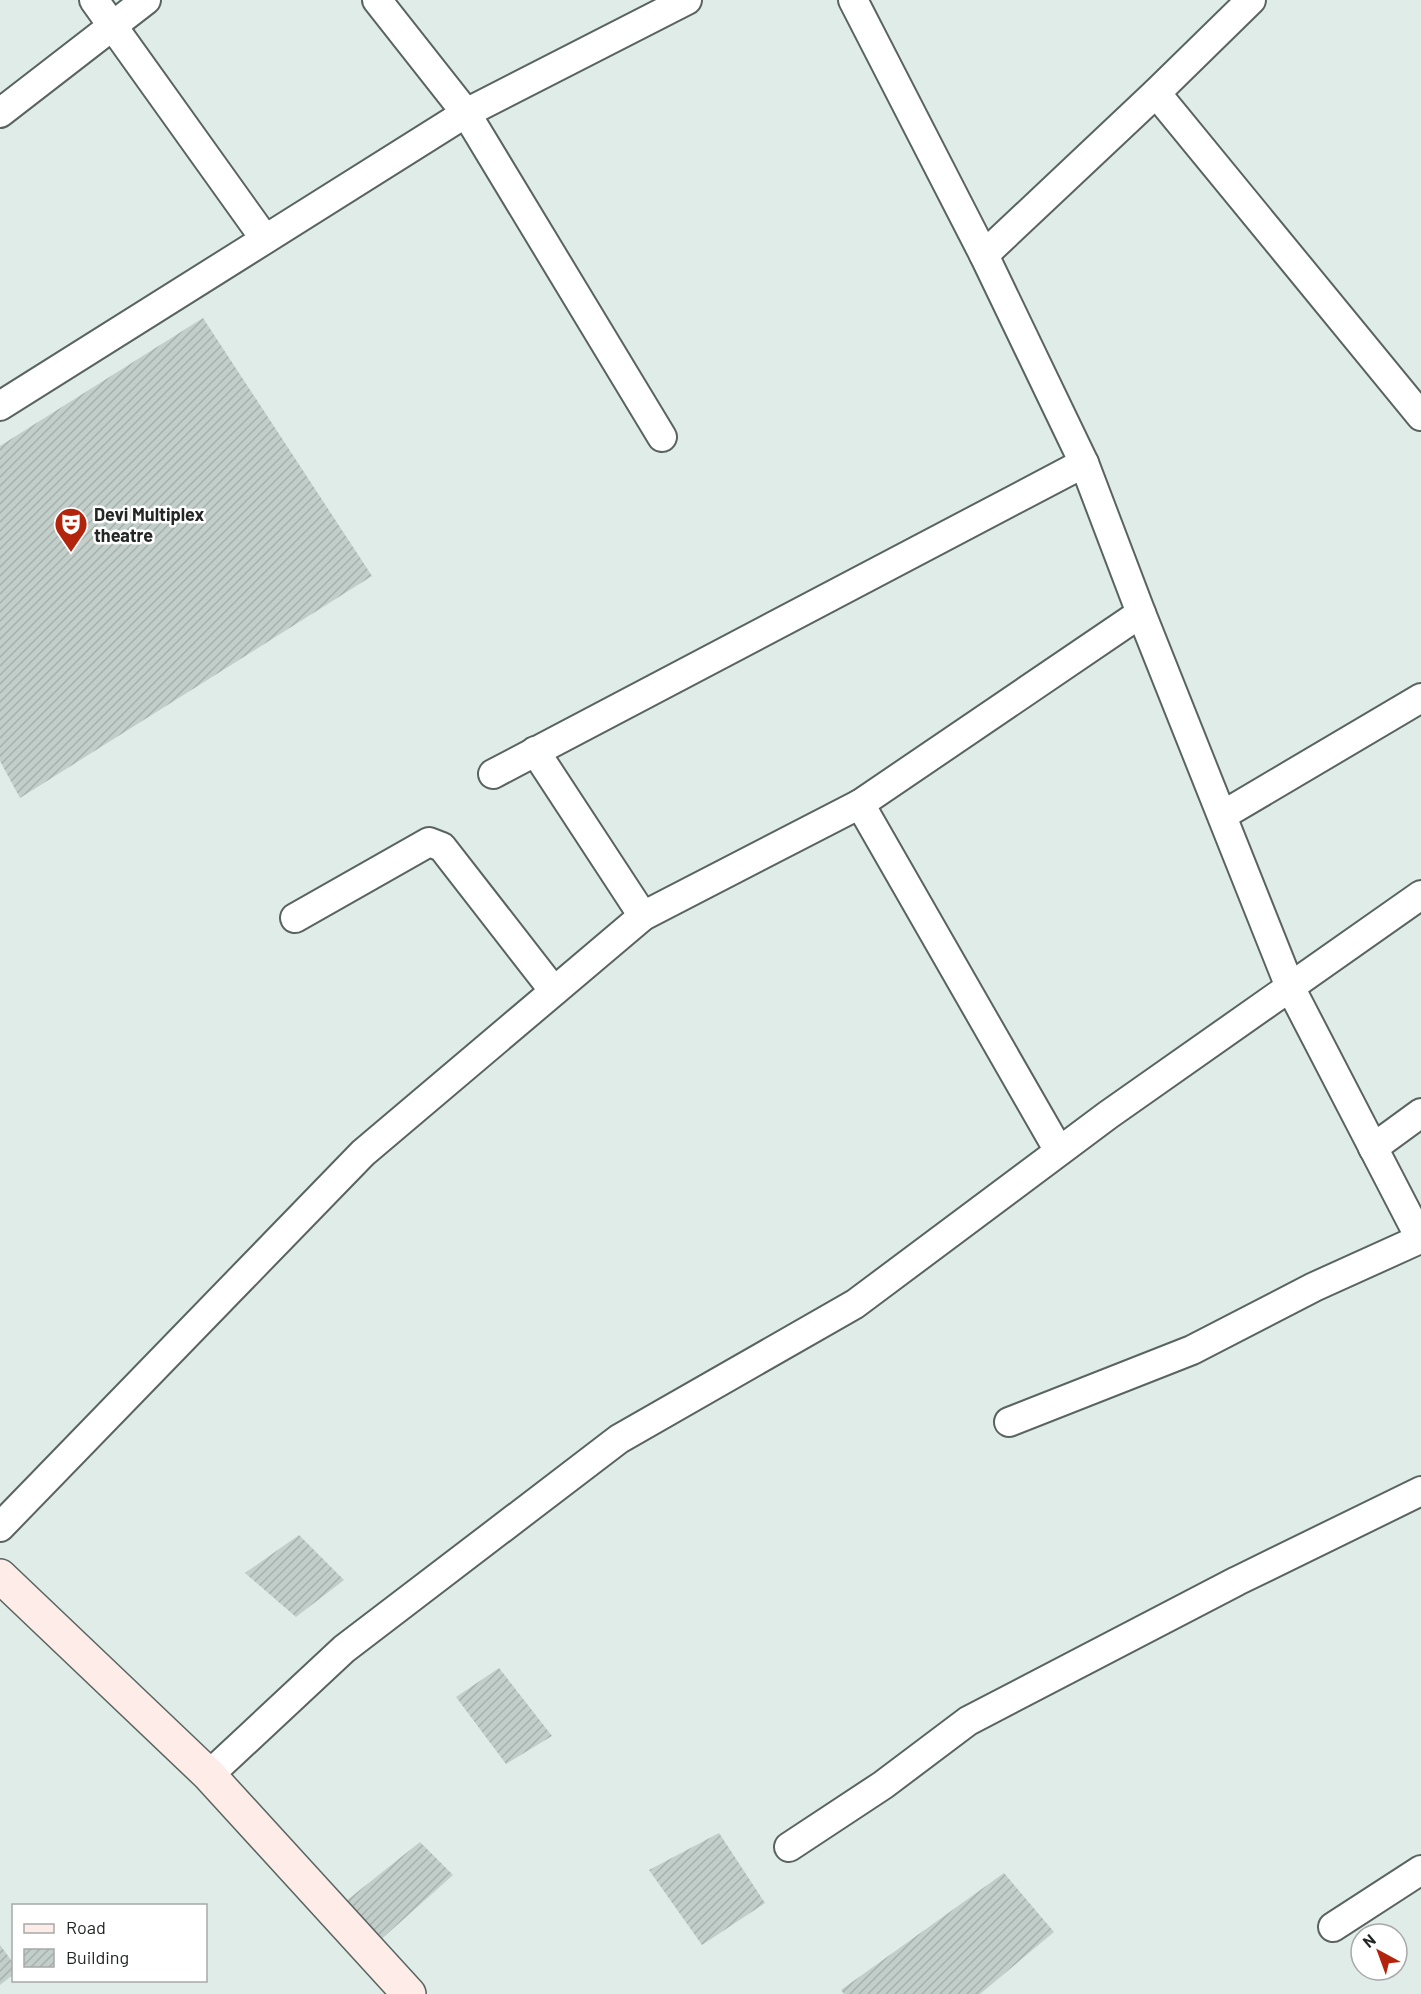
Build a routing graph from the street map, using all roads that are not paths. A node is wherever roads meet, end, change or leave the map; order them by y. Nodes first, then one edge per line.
1 (94, 0) edge
2 (146, 0) edge
3 (377, 0) edge
4 (687, 0) edge
5 (853, 0) edge
6 (1251, 0) edge
7 (115, 26) junction
8 (1156, 93) junction
9 (0, 113) edge
10 (466, 113) junction
11 (265, 239) junction
12 (984, 255) junction
13 (0, 406) edge
14 (1421, 416) edge
15 (662, 437) dead end
16 (1084, 463) junction
17 (1141, 613) junction
18 (1421, 698) edge
19 (535, 751) junction
20 (493, 774) dead end
21 (860, 804) junction
22 (1223, 815) junction
23 (1421, 895) edge
24 (643, 916) junction
25 (295, 918) dead end
26 (1290, 987) junction
27 (554, 991) junction
28 (1421, 1113) edge
29 (1373, 1148) junction
30 (1059, 1151) junction
31 (1421, 1240) edge
32 (1009, 1422) dead end
33 (1421, 1491) edge
34 (0, 1527) edge
35 (6, 1593) edge
36 (209, 1775) junction
37 (789, 1847) dead end
38 (1421, 1870) edge
39 (1333, 1927) dead end
40 (409, 1994) edge

1 - 7 street
2 - 7 street
3 - 10 street
4 - 10 street
5 - 12 street
6 - 8 street
7 - 9 street
7 - 11 street
8 - 12 street
8 - 14 street
10 - 11 street
10 - 15 street
11 - 13 street
12 - 16 street
16 - 17 street
16 - 19 street
17 - 21 street
17 - 22 street
18 - 22 street
19 - 20 street
19 - 24 street
21 - 24 street
21 - 30 street
22 - 26 street
23 - 26 street
24 - 27 street
25 - 27 street
26 - 29 street
26 - 30 street
27 - 34 street
28 - 29 street
29 - 31 street
30 - 36 street
31 - 32 street
33 - 37 street
35 - 36 main road
36 - 40 main road
38 - 39 street

